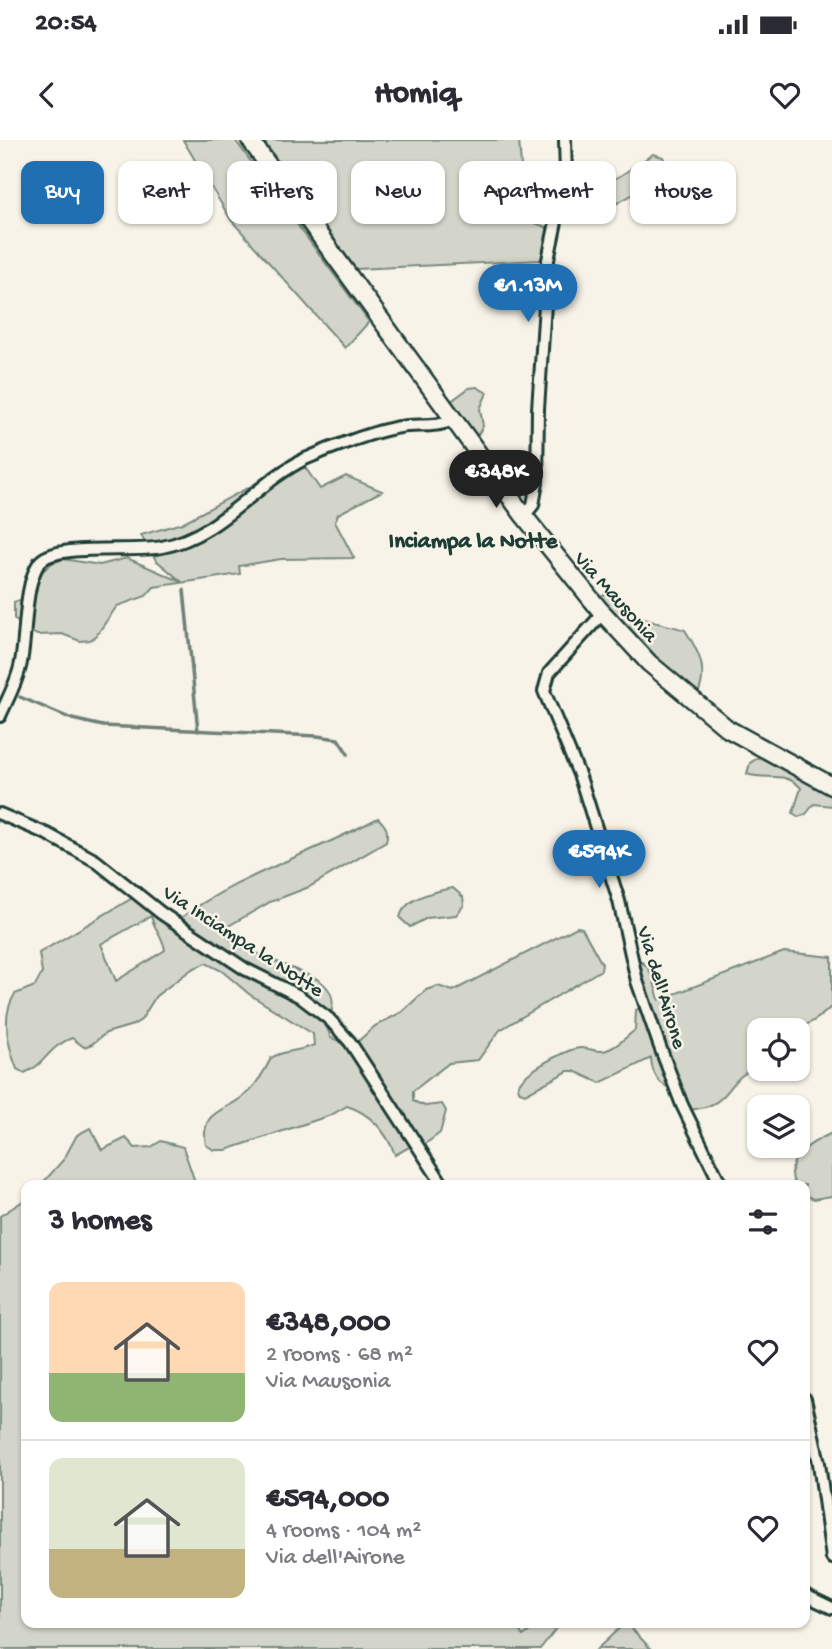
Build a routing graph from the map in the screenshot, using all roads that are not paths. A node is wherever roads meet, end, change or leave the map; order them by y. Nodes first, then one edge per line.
1 (250, 140) edge
2 (565, 140) edge
3 (452, 420) junction
4 (524, 516) junction
5 (603, 613) junction
6 (0, 716) edge
7 (832, 786) edge
8 (0, 814) edge
9 (440, 1180) edge
10 (718, 1180) edge
11 (810, 1422) edge
12 (832, 1559) edge
13 (810, 1597) edge
14 (832, 1608) edge

1 - 3 main road, Via Mausonia
2 - 4 street
3 - 4 main road, Via Mausonia
3 - 6 street
4 - 5 main road, Via Mausonia
5 - 7 main road, Via Mausonia
5 - 10 street, Via dell'Airone
8 - 9 street, Via Inciampa la Notte
11 - 12 street
13 - 14 street

